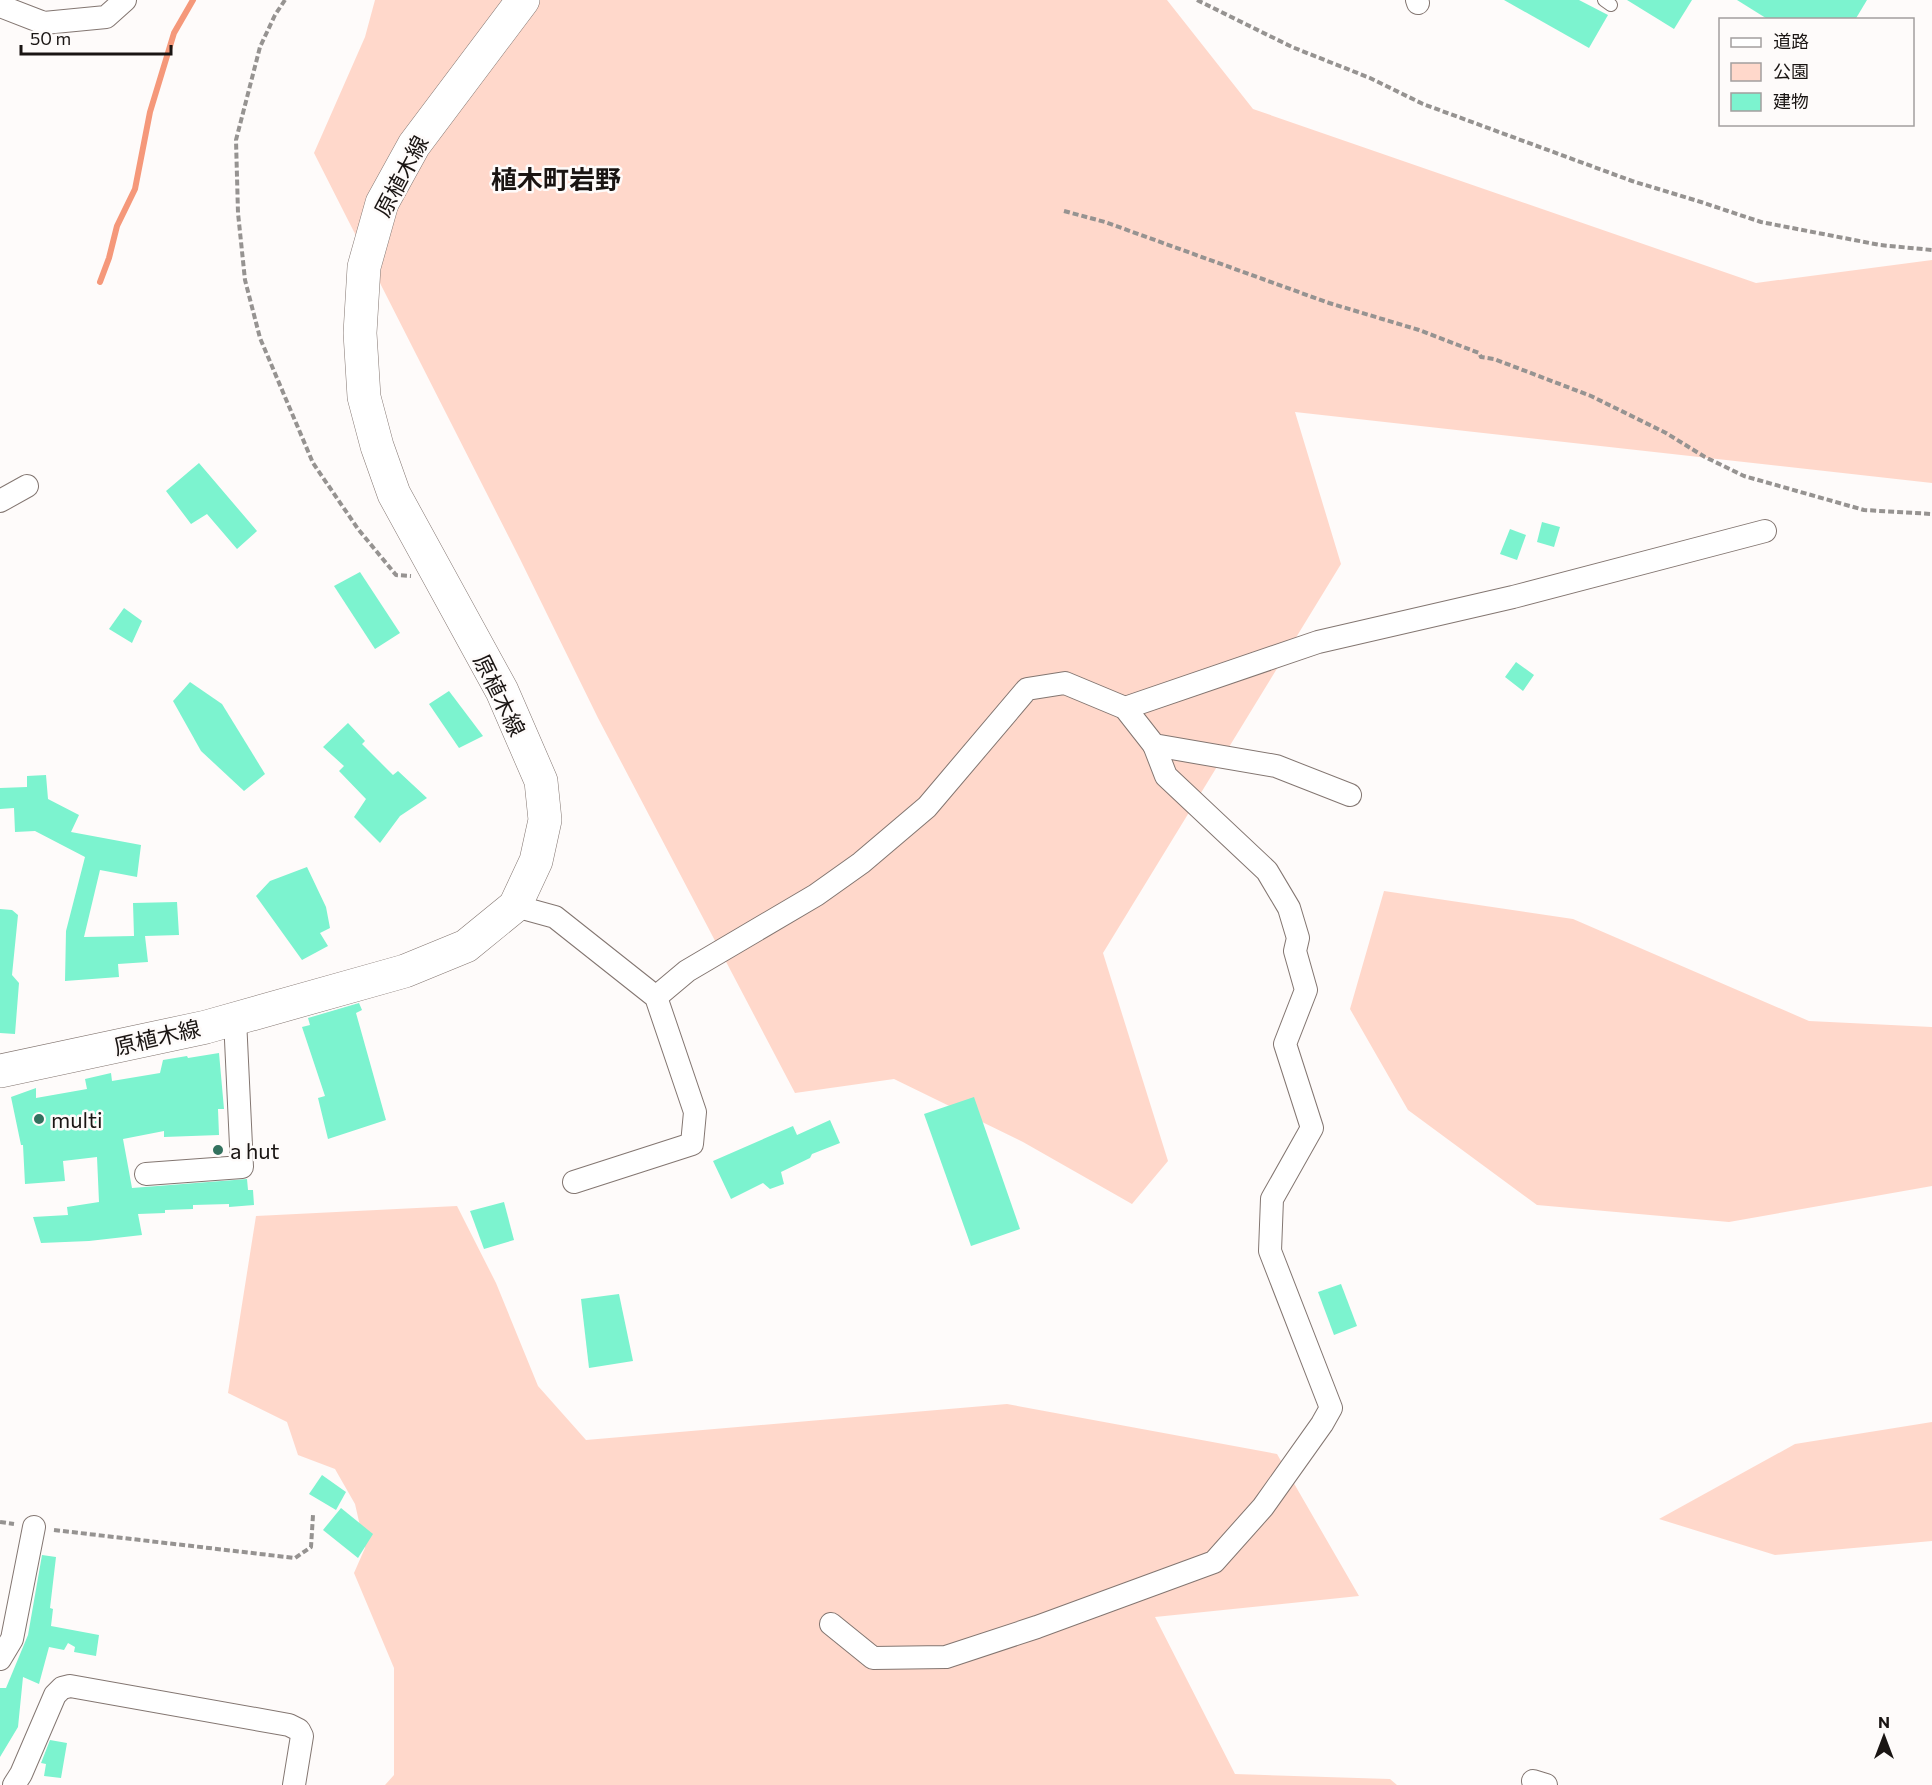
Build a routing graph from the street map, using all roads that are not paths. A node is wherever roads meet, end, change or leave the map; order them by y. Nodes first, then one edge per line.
1 (125, 0) edge
2 (523, 0) edge
3 (0, 6) edge
4 (27, 486) dead end
5 (0, 501) edge
6 (1765, 531) dead end
7 (1125, 708) junction
8 (1154, 745) junction
9 (1350, 795) dead end
10 (515, 906) junction
11 (656, 997) junction
12 (235, 1018) junction
13 (0, 1071) edge
14 (147, 1174) dead end
15 (574, 1182) dead end
16 (34, 1527) road end
17 (831, 1624) dead end
18 (0, 1659) edge
19 (14, 1785) edge
20 (294, 1785) edge

1 - 3 street
2 - 10 main road, 原植木線
4 - 5 street
6 - 7 street
7 - 8 street
7 - 11 street
8 - 9 street
8 - 17 street
10 - 11 street
10 - 12 main road, 原植木線
11 - 15 street
12 - 13 main road, 原植木線
12 - 14 street
16 - 18 street
19 - 20 street

